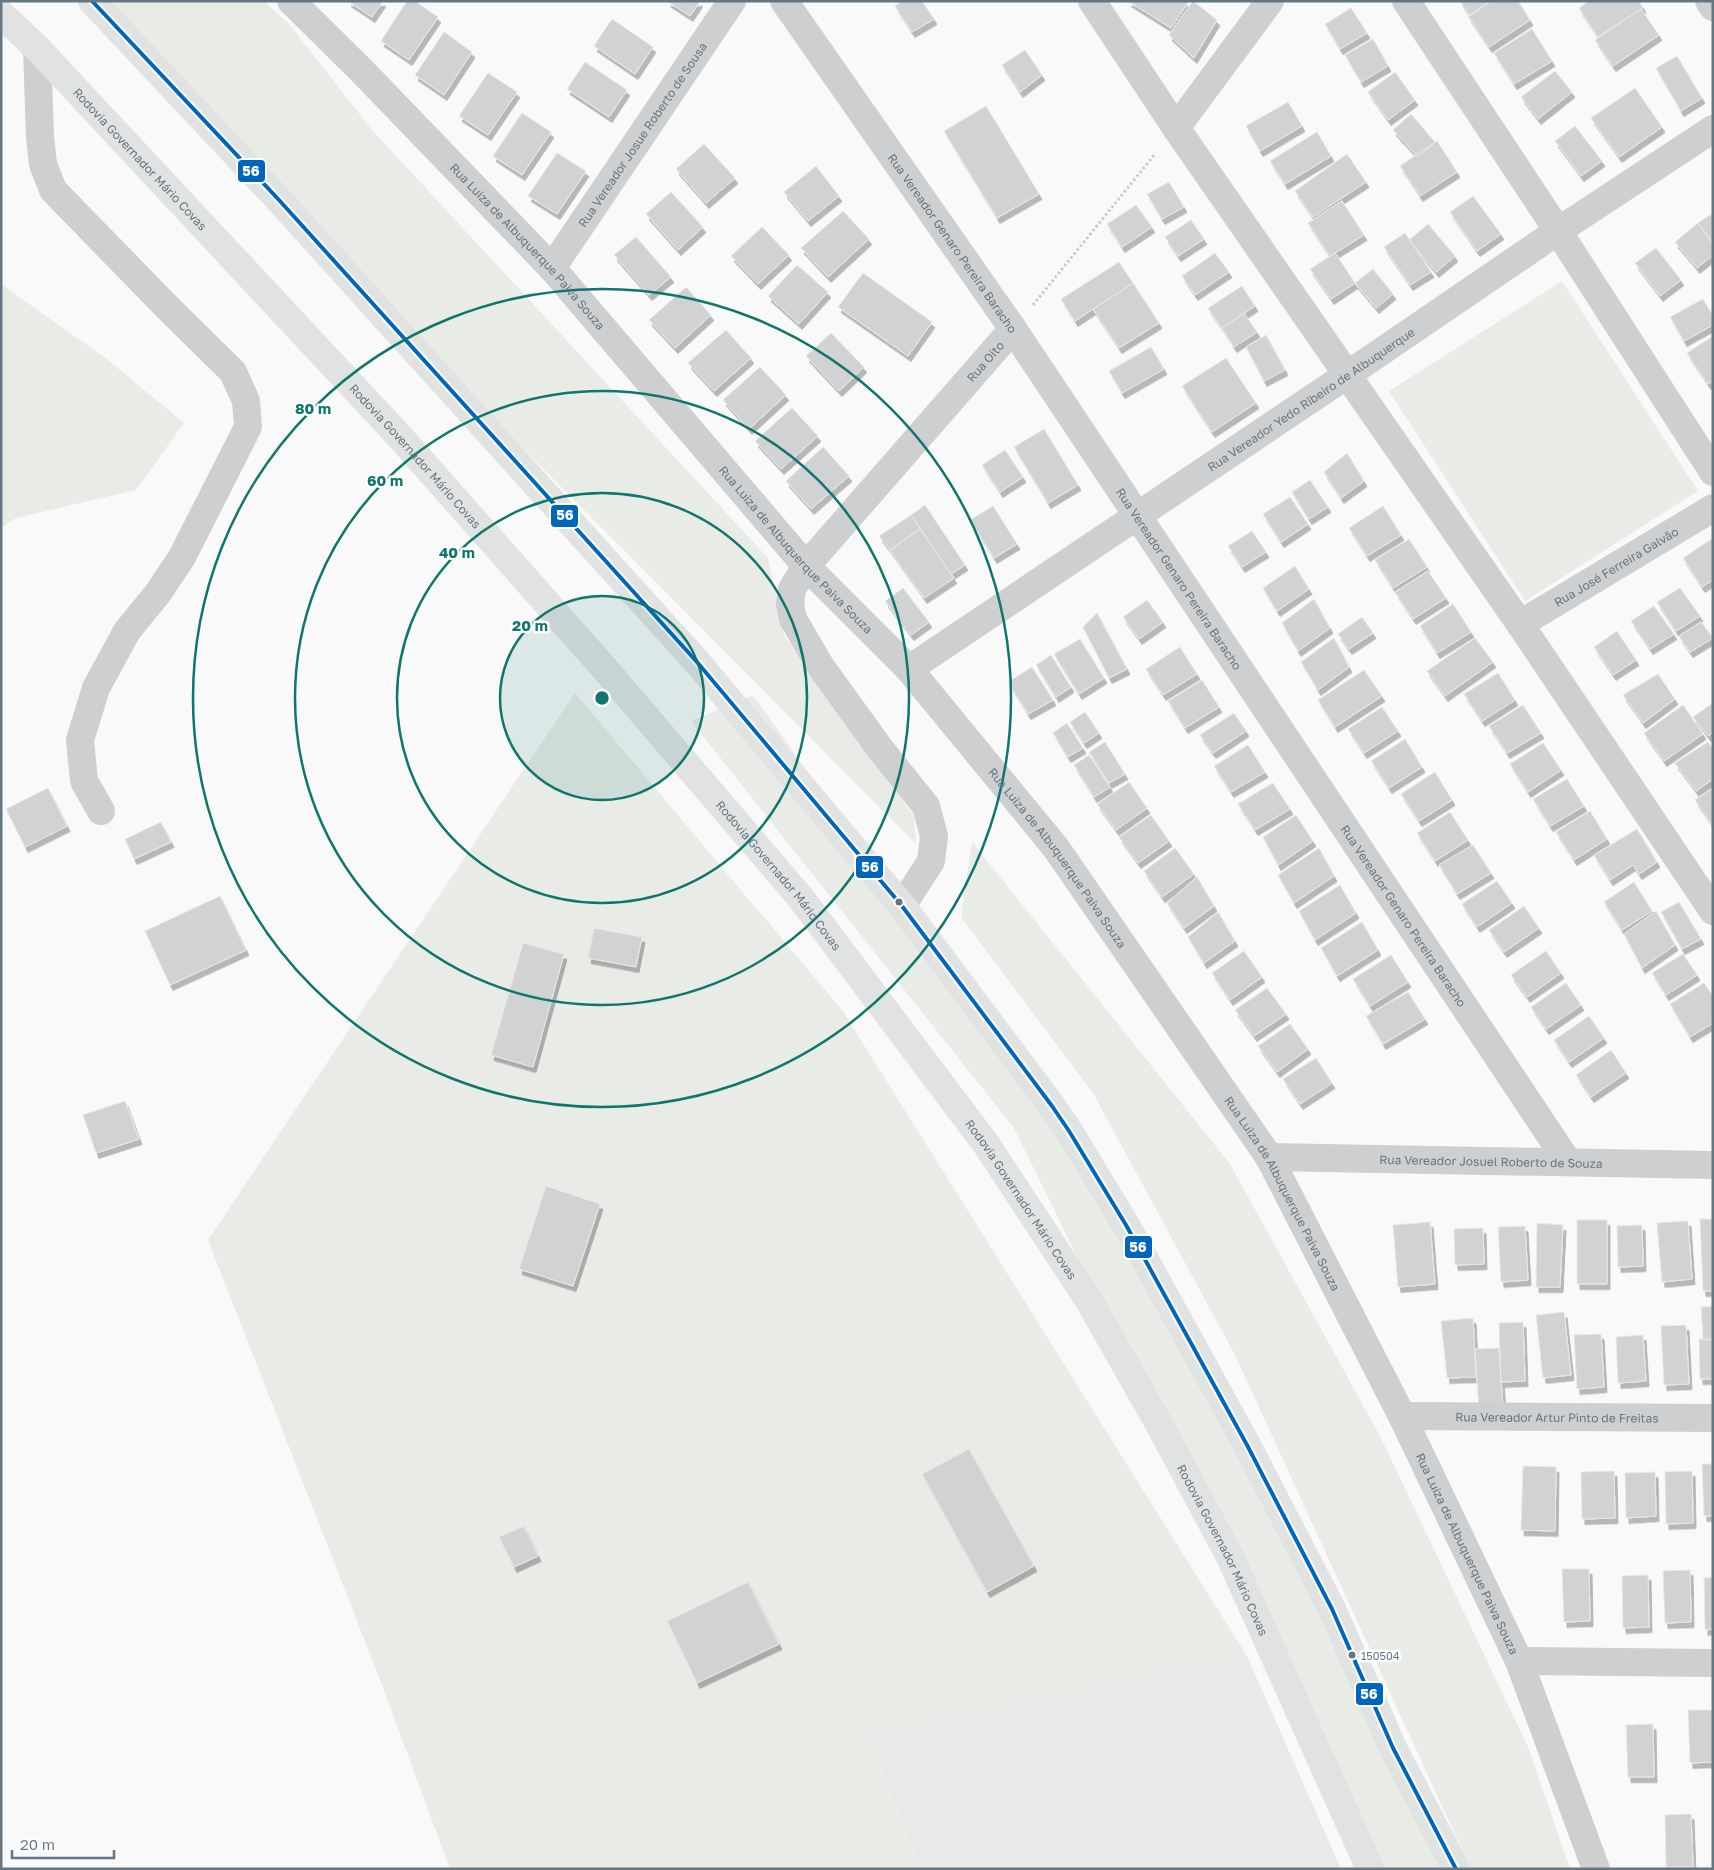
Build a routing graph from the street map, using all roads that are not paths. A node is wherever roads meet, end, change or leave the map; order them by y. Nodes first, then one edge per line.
1 (92, 1) edge
2 (291, 1) edge
3 (732, 1) edge
4 (784, 1) edge
5 (1092, 1) edge
6 (1270, 1) edge
7 (1406, 1) edge
8 (1709, 1) edge
9 (1713, 7) edge
10 (1, 14) edge
11 (37, 48) junction
12 (1176, 128) junction
13 (1713, 129) edge
14 (1558, 231) junction
15 (552, 268) junction
16 (1013, 329) junction
17 (1347, 375) junction
18 (1713, 472) edge
19 (1713, 508) edge
20 (1136, 515) junction
21 (806, 566) junction
22 (1520, 624) junction
23 (909, 669) junction
24 (101, 811) dead end
25 (902, 906) junction
26 (1713, 911) edge
27 (1269, 1157) junction
28 (1568, 1162) junction
29 (1713, 1165) edge
30 (1402, 1416) junction
31 (1713, 1418) edge
32 (1519, 1661) junction
33 (1713, 1663) edge
34 (1370, 1869) edge
35 (1456, 1869) edge
36 (1596, 1869) edge

1 - 25 highway
2 - 15 street, Rua Luiza de Albuquerque Paiva Souza
3 - 15 street, Rua Vereador Josue Roberto de Sousa
4 - 16 street, Rua Vereador Genaro Pereira Baracho
5 - 12 street
6 - 12 street
7 - 14 street
8 - 9 street
10 - 11 highway, Rodovia Governador Mário Covas
11 - 24 street
11 - 34 highway, Rodovia Governador Mário Covas
12 - 17 street
13 - 14 street, Rua Vereador Yedo Ribeiro de Albuquerque
14 - 17 street, Rua Vereador Yedo Ribeiro de Albuquerque
14 - 18 street
15 - 21 street, Rua Luiza de Albuquerque Paiva Souza
16 - 20 street, Rua Vereador Genaro Pereira Baracho
16 - 21 street, Rua Oito
17 - 20 street, Rua Vereador Yedo Ribeiro de Albuquerque
17 - 22 street
19 - 22 street, Rua José Ferreira Galvão
20 - 23 street, Rua Vereador Yedo Ribeiro de Albuquerque
20 - 28 street, Rua Vereador Genaro Pereira Baracho
21 - 23 street, Rua Luiza de Albuquerque Paiva Souza
21 - 25 street, Rua Oito
22 - 26 street
23 - 27 street, Rua Luiza de Albuquerque Paiva Souza
25 - 35 highway
27 - 28 street, Rua Vereador Josuel Roberto de Souza
27 - 30 street, Rua Luiza de Albuquerque Paiva Souza
28 - 29 street, Rua Vereador Josuel Roberto de Souza
30 - 31 street, Rua Vereador Artur Pinto de Freitas
30 - 32 street, Rua Luiza de Albuquerque Paiva Souza
32 - 33 street
32 - 36 street, Rua Luiza de Albuquerque Paiva Souza

